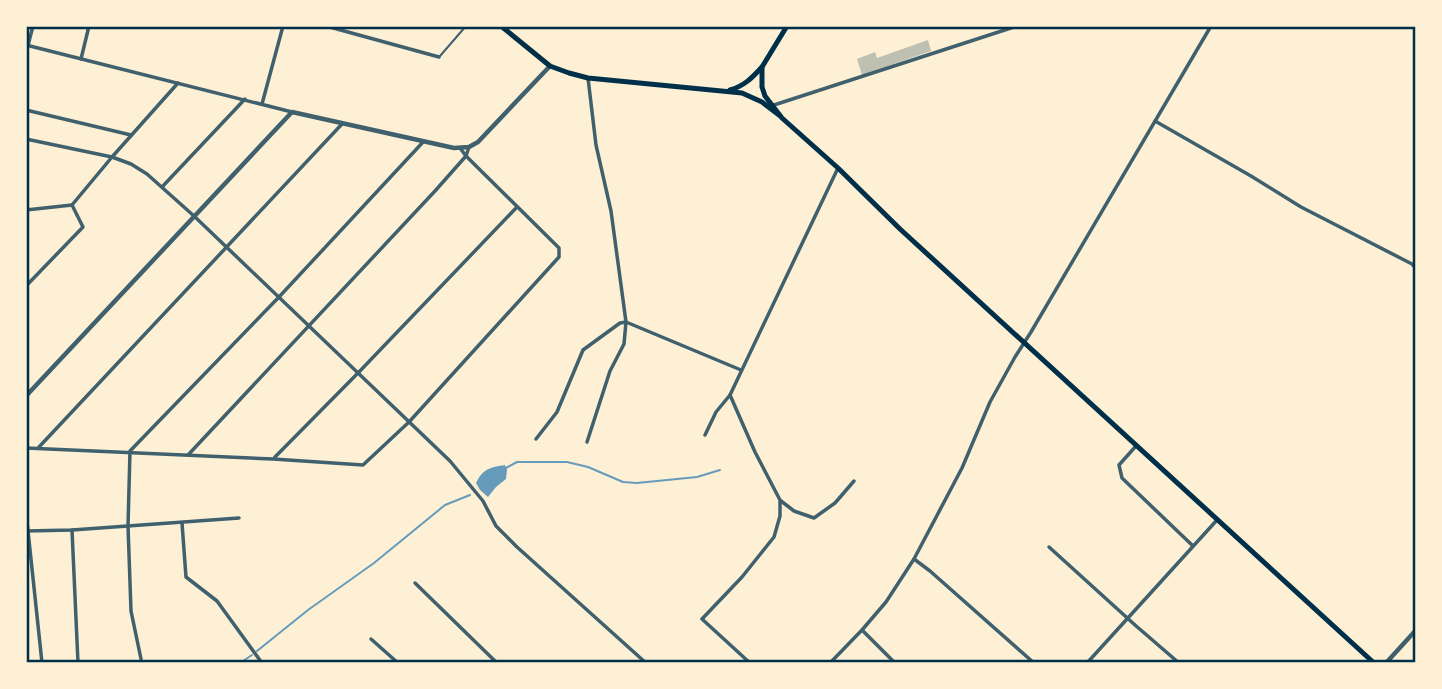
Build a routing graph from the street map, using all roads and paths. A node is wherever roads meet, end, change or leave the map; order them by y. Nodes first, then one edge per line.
1 (33, 26) edge
2 (89, 26) edge
3 (283, 26) edge
4 (326, 26) edge
5 (466, 26) edge
6 (500, 26) edge
7 (787, 26) edge
8 (1017, 26) edge
9 (1211, 26) edge
10 (27, 46) edge
11 (26, 53) edge
12 (439, 57) joint
13 (81, 59) junction
14 (550, 66) junction
15 (762, 67) junction
16 (588, 78) junction
17 (178, 83) junction
18 (727, 91) junction
19 (245, 99) junction
20 (262, 104) junction
21 (772, 106) junction
22 (26, 110) edge
23 (292, 112) junction
24 (782, 118) junction
25 (1155, 121) junction
26 (342, 124) junction
27 (131, 135) junction
28 (26, 139) edge
29 (424, 141) junction
30 (469, 146) junction
31 (460, 148) junction
32 (466, 156) junction
33 (112, 158) junction
34 (838, 168) junction
35 (162, 187) junction
36 (72, 205) junction
37 (517, 207) junction
38 (26, 210) edge
39 (194, 216) junction
40 (227, 248) junction
41 (1416, 269) edge
42 (26, 286) edge
43 (279, 297) junction
44 (626, 322) junction
45 (309, 325) junction
46 (1025, 342) junction
47 (741, 370) junction
48 (358, 373) junction
49 (730, 395) junction
50 (26, 396) edge
51 (409, 422) junction
52 (705, 435) dead end
53 (536, 439) dead end
54 (587, 442) dead end
55 (1136, 446) junction
56 (26, 448) edge
57 (38, 448) junction
58 (130, 452) junction
59 (188, 455) junction
60 (273, 458) junction
61 (854, 481) dead end
62 (780, 500) junction
63 (26, 512) edge
64 (239, 518) dead end
65 (1217, 520) junction
66 (181, 523) junction
67 (128, 526) junction
68 (72, 530) junction
69 (27, 531) edge
70 (1193, 546) junction
71 (1049, 547) dead end
72 (914, 559) junction
73 (415, 583) dead end
74 (1128, 618) junction
75 (862, 630) junction
76 (1416, 630) edge
77 (371, 639) dead end
78 (141, 659) dead end
79 (42, 663) edge
80 (78, 663) edge
81 (262, 663) edge
82 (397, 663) edge
83 (497, 663) edge
84 (646, 663) edge
85 (750, 663) edge
86 (830, 663) edge
87 (895, 663) edge
88 (1034, 663) edge
89 (1087, 663) edge
90 (1179, 663) edge
91 (1374, 663) edge
92 (1386, 663) edge

1 - 10 street
2 - 13 street
3 - 20 street
4 - 12 street
5 - 12 lane
6 - 14 main road
7 - 15 main road
8 - 21 street
9 - 25 street
10 - 11 street
10 - 13 street
13 - 17 street
14 - 16 main road
14 - 30 street
15 - 18 main road
15 - 21 main road
16 - 18 main road
16 - 44 street
17 - 19 street
17 - 27 street
18 - 24 main road
19 - 20 street
19 - 35 street
20 - 23 street
21 - 24 main road
22 - 27 street
23 - 26 street
23 - 39 street
24 - 34 main road
25 - 41 street
25 - 46 street
26 - 29 street
26 - 40 street
27 - 33 street
28 - 33 street
29 - 31 street
29 - 43 street
30 - 31 street
30 - 32 street
31 - 32 street
32 - 37 street
32 - 45 street
33 - 35 street
33 - 36 street
34 - 46 main road
34 - 47 street
35 - 39 street
36 - 38 street
36 - 42 street
37 - 48 street
37 - 51 street
39 - 40 street
39 - 50 street
40 - 43 street
40 - 57 street
43 - 45 street
43 - 58 street
44 - 47 street
44 - 53 street
44 - 54 street
45 - 48 street
45 - 59 street
46 - 55 main road
46 - 72 street
47 - 49 street
48 - 51 street
48 - 60 street
49 - 52 street
49 - 62 street
51 - 60 street
51 - 84 street
55 - 65 main road
55 - 70 street
56 - 57 street
57 - 58 street
58 - 59 street
58 - 67 street
59 - 60 street
61 - 62 street
62 - 85 street
63 - 69 street
64 - 66 street
65 - 70 street
65 - 91 main road
66 - 67 street
66 - 81 street
67 - 68 street
67 - 78 street
68 - 69 street
68 - 80 street
69 - 79 street
70 - 74 street
71 - 74 street
72 - 75 street
72 - 88 street
73 - 83 street
74 - 89 street
74 - 90 street
75 - 86 street
75 - 87 street
76 - 92 street
77 - 82 street

